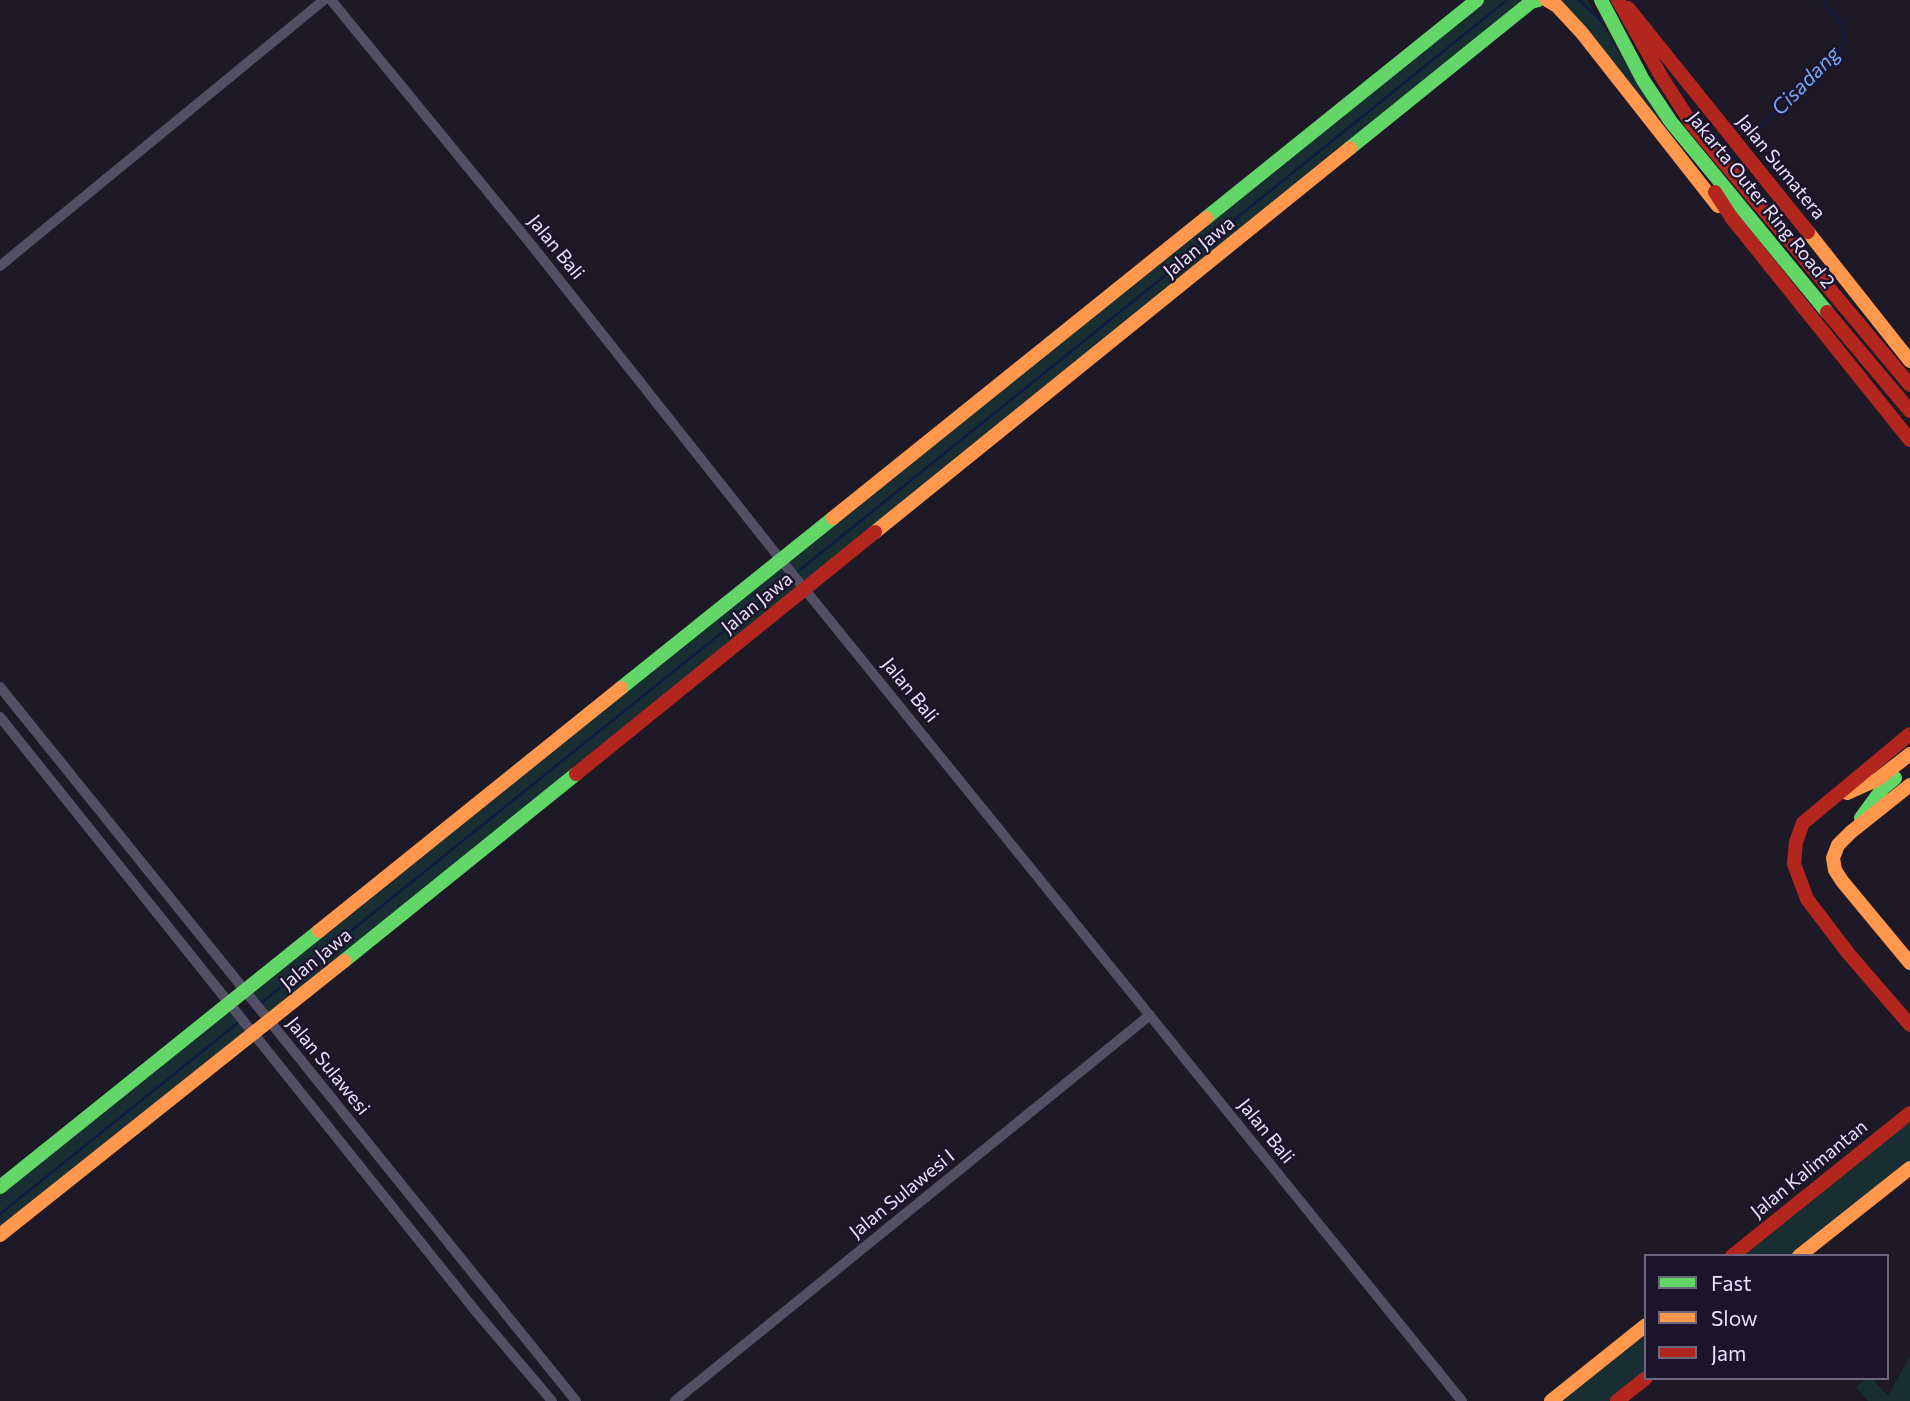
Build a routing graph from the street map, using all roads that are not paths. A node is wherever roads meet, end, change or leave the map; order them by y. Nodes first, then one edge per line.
1 (324, 0) edge
2 (331, 0) edge
3 (1477, 0) edge
4 (1601, 0) edge
5 (1619, 0) edge
6 (1545, 1) edge
7 (1671, 122) junction
8 (0, 266) edge
9 (1910, 361) edge
10 (1910, 385) edge
11 (1910, 411) edge
12 (1910, 440) edge
13 (1910, 447) edge
14 (783, 563) junction
15 (803, 585) junction
16 (0, 687) edge
17 (0, 717) edge
18 (1910, 734) edge
19 (1910, 754) edge
20 (1910, 766) edge
21 (1910, 785) edge
22 (1827, 802) junction
23 (1851, 832) junction
24 (1910, 963) edge
25 (248, 994) junction
26 (232, 1006) junction
27 (1150, 1015) junction
28 (267, 1018) junction
29 (1910, 1026) edge
30 (252, 1030) junction
31 (1910, 1113) edge
32 (1910, 1168) edge
33 (0, 1187) edge
34 (0, 1235) edge
35 (1734, 1254) edge
36 (1802, 1254) edge
37 (1644, 1331) edge
38 (1644, 1380) edge
39 (552, 1401) edge
40 (576, 1401) edge
41 (675, 1401) edge
42 (1462, 1401) edge
43 (1551, 1401) edge
44 (1617, 1401) edge

1 - 8 street
2 - 14 street, Jalan Bali
3 - 14 main road, Jalan Jawa
4 - 7 main road, Jakarta Outer Ring Road 2
5 - 9 main road, Jalan Sumatera
5 - 10 main road, Jakarta Outer Ring Road 2
6 - 13 main road
6 - 15 main road, Jalan Jawa
7 - 11 main road, Jakarta Outer Ring Road 2
7 - 12 main road
14 - 15 street, Jalan Bali
14 - 25 main road, Jalan Jawa
15 - 27 street, Jalan Bali
15 - 28 main road, Jalan Jawa
16 - 25 street, Jalan Sulawesi
17 - 26 street, Jalan Sulawesi
18 - 22 main road
19 - 22 main road
20 - 23 main road
21 - 23 main road
22 - 29 main road
23 - 24 main road
25 - 26 main road, Jalan Jawa
25 - 28 street, Jalan Sulawesi
26 - 30 street, Jalan Sulawesi
26 - 33 main road, Jalan Jawa
27 - 41 street, Jalan Sulawesi I
27 - 42 street, Jalan Bali
28 - 30 main road, Jalan Jawa
28 - 40 street, Jalan Sulawesi
30 - 34 main road, Jalan Jawa
30 - 39 street, Jalan Sulawesi
31 - 35 main road, Jalan Kalimantan
32 - 36 main road
37 - 43 main road
38 - 44 main road

